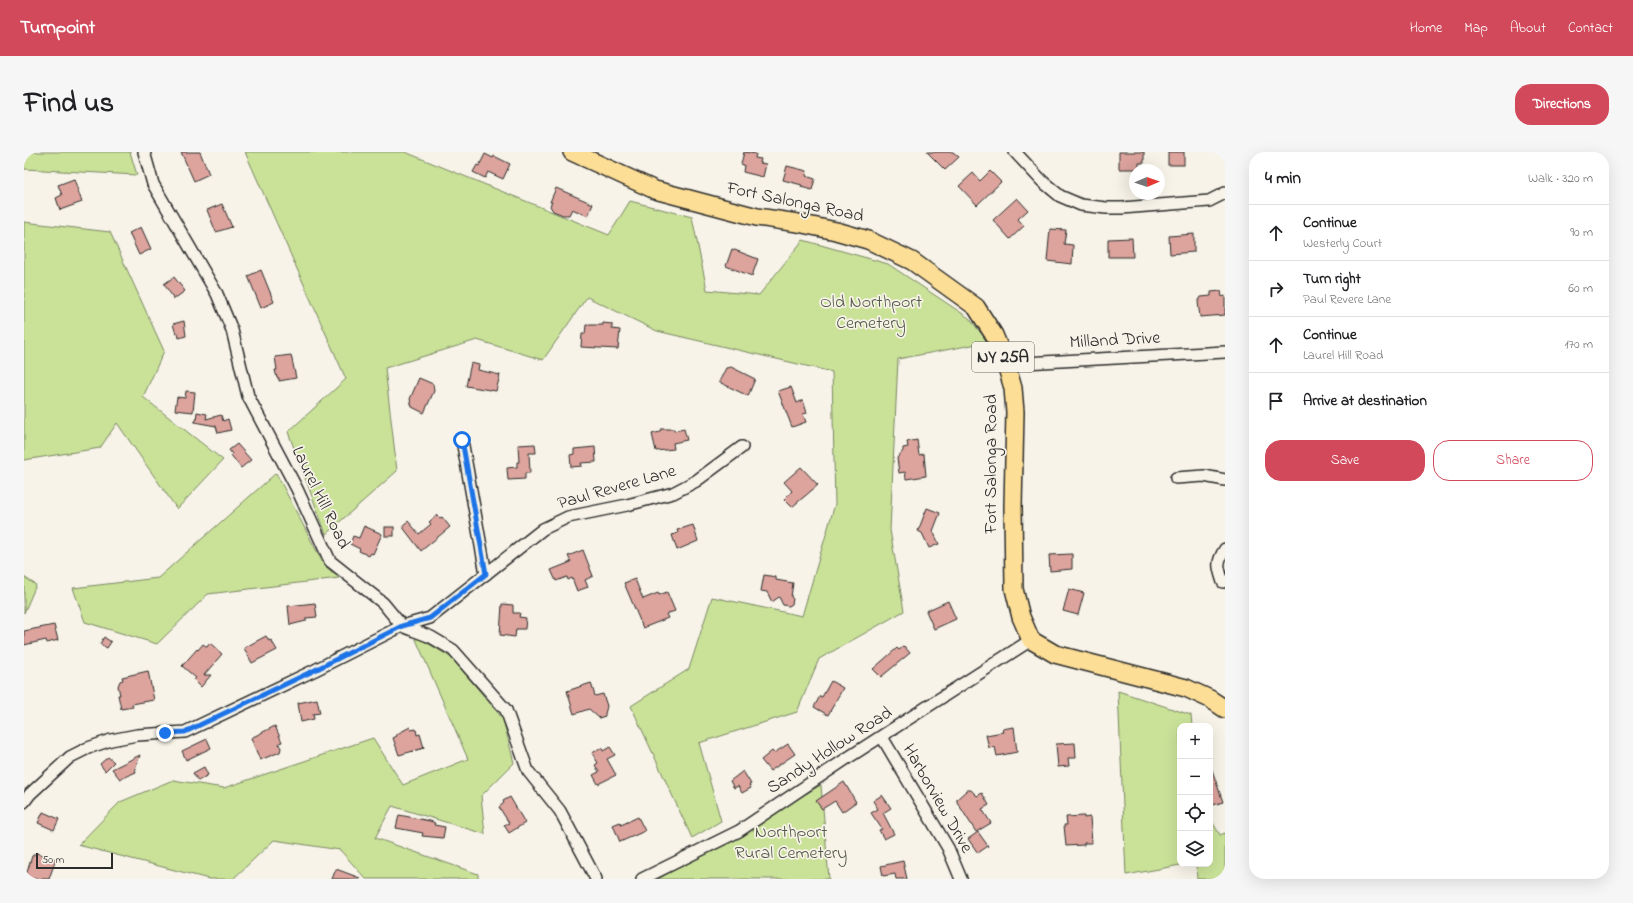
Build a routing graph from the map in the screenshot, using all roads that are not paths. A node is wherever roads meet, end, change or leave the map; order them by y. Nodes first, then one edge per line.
1 (144, 152) edge
2 (572, 152) edge
3 (1015, 152) edge
4 (1225, 193) edge
5 (1225, 352) edge
6 (1006, 364) junction
7 (462, 440) dead end
8 (742, 447) dead end
9 (1176, 478) dead end
10 (1225, 480) edge
11 (1225, 549) edge
12 (486, 574) junction
13 (1223, 582) dead end
14 (402, 626) junction
15 (1031, 640) junction
16 (1225, 709) edge
17 (882, 737) junction
18 (24, 802) edge
19 (596, 879) edge
20 (642, 879) edge
21 (961, 879) edge

1 - 14 street, Laurel Hill Road
2 - 6 main road, Fort Salonga Road / NY 25A
3 - 4 street
5 - 6 street, Milland Drive
6 - 15 main road, Fort Salonga Road / NY 25A
7 - 12 street
8 - 12 street, Paul Revere Lane
9 - 10 street
11 - 13 street
12 - 14 street, Paul Revere Lane
14 - 18 street
14 - 19 street
15 - 16 main road
15 - 17 street, Sandy Hollow Road
17 - 20 street, Sandy Hollow Road
17 - 21 street, Harborview Drive

